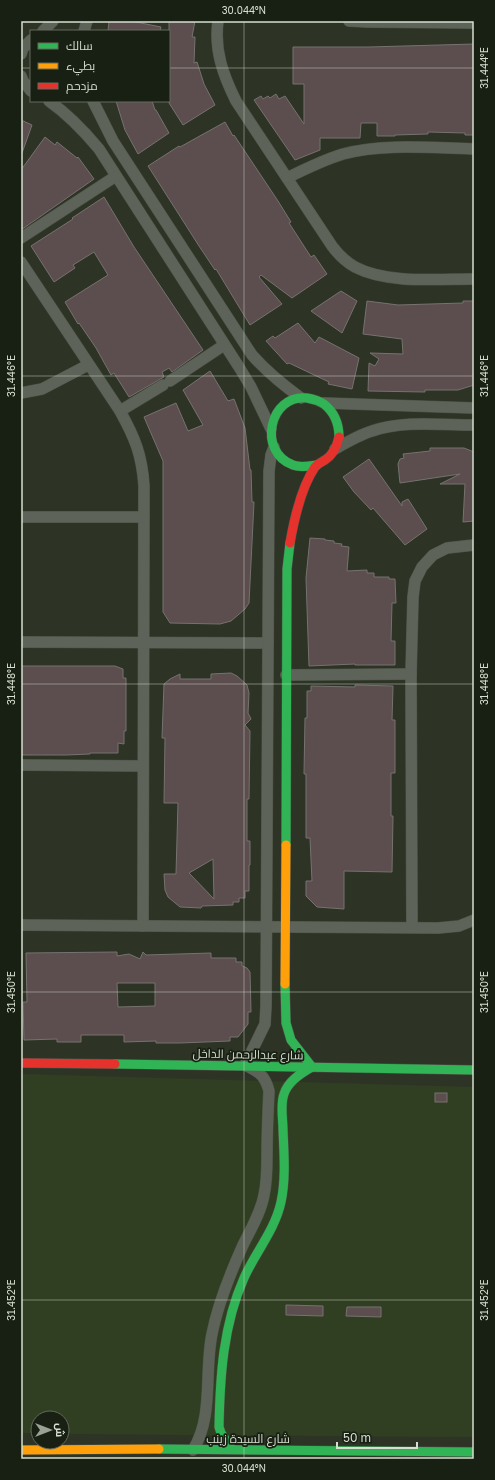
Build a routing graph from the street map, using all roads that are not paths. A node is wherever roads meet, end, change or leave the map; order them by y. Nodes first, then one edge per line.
1 (53, 21) edge
2 (218, 21) edge
3 (349, 21) edge
4 (474, 23) edge
5 (44, 30) edge
6 (30, 41) edge
7 (21, 54) edge
8 (21, 76) edge
9 (27, 90) edge
10 (50, 102) edge
11 (94, 102) edge
12 (474, 149) edge
13 (116, 176) junction
14 (287, 178) junction
15 (21, 238) edge
16 (21, 262) edge
17 (474, 279) edge
18 (224, 345) junction
19 (88, 365) junction
20 (21, 393) edge
21 (302, 398) junction
22 (324, 403) junction
23 (474, 408) edge
24 (120, 412) junction
25 (474, 425) edge
26 (271, 429) junction
27 (274, 447) junction
28 (335, 449) junction
29 (317, 465) junction
30 (21, 517) edge
31 (144, 517) junction
32 (474, 545) edge
33 (21, 642) edge
34 (144, 643) junction
35 (268, 643) junction
36 (411, 674) junction
37 (286, 675) junction
38 (21, 765) edge
39 (143, 766) junction
40 (474, 920) edge
41 (21, 925) edge
42 (143, 926) junction
43 (267, 926) junction
44 (285, 927) junction
45 (412, 928) junction
46 (21, 1063) edge
47 (245, 1065) junction
48 (312, 1067) junction
49 (474, 1070) edge
50 (232, 1449) junction
51 (21, 1450) edge
52 (165, 1450) junction
53 (193, 1450) junction
54 (257, 1450) junction
55 (474, 1452) edge
56 (173, 1459) edge
57 (250, 1459) edge

1 - 5 street
2 - 14 street
3 - 4 street
6 - 7 street
8 - 9 street
10 - 13 street
11 - 21 street
12 - 14 street
13 - 15 street
13 - 18 street
14 - 17 street
16 - 19 street
18 - 24 street
18 - 26 street
19 - 20 street
19 - 24 street
21 - 22 street
21 - 26 street
22 - 23 street
22 - 28 street
24 - 31 street
25 - 28 street
26 - 27 street
27 - 29 street
27 - 35 street
28 - 29 street
29 - 37 street
30 - 31 street
31 - 34 street
32 - 36 street
33 - 34 street
34 - 35 street
34 - 39 street
35 - 43 street
36 - 37 street
36 - 45 street
37 - 44 street
38 - 39 street
39 - 42 street
40 - 45 street
41 - 42 street
42 - 43 street
43 - 44 street
43 - 47 street
44 - 45 street
44 - 48 street
46 - 47 street, شارع عبدالرحمن الداخل
47 - 48 street, شارع عبدالرحمن الداخل
47 - 53 street
48 - 49 street, شارع عبدالرحمن الداخل
48 - 50 street
50 - 53 street, شارع السيدة زينب
50 - 54 street, شارع السيدة زينب
51 - 52 street, شارع السيدة زينب
52 - 53 street, شارع السيدة زينب
52 - 56 street
54 - 55 street, شارع السيدة زينب
54 - 57 street

